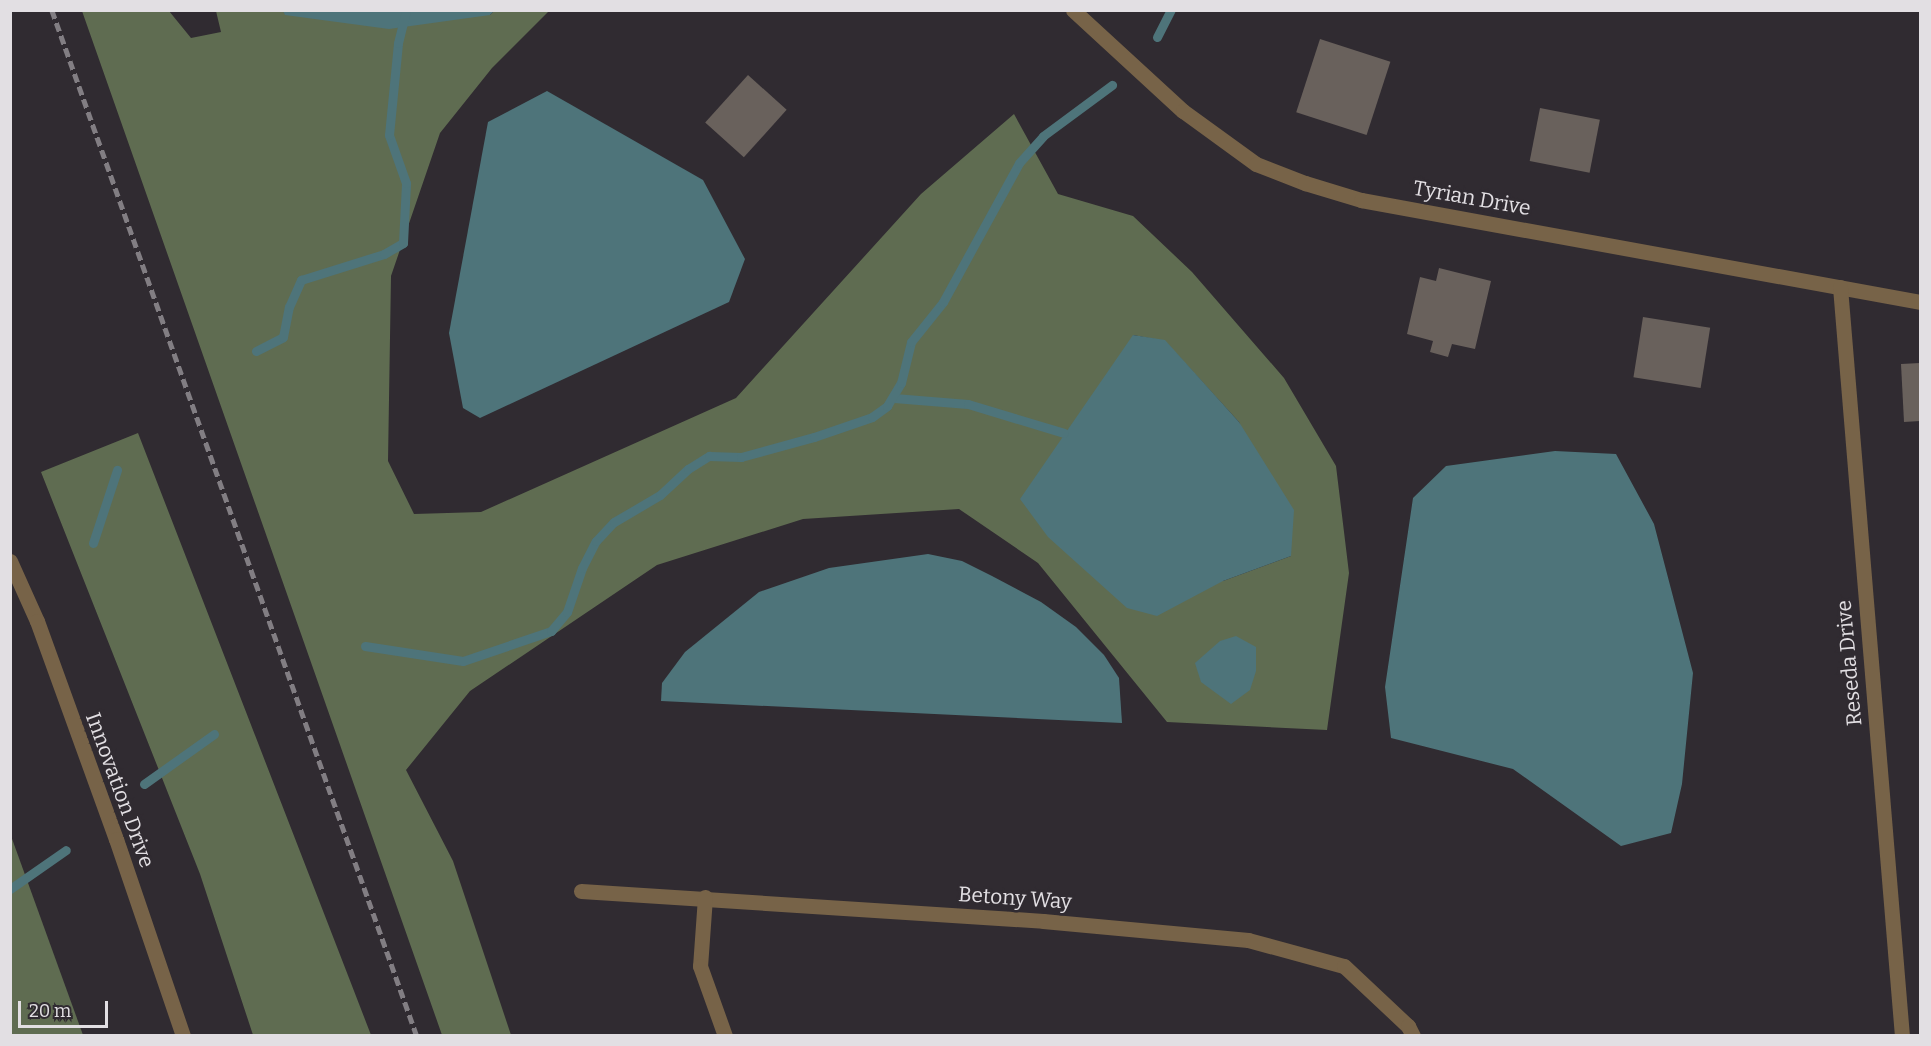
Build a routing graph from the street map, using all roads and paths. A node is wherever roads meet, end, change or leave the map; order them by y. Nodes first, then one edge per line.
1 (1072, 10) edge
2 (1840, 287) junction
3 (1920, 302) edge
4 (10, 561) edge
5 (581, 891) dead end
6 (705, 897) junction
7 (183, 1035) edge
8 (725, 1035) edge
9 (1413, 1035) edge
10 (1902, 1035) edge

1 - 2 street, Tyrian Drive
2 - 3 street, Tyrian Drive
2 - 10 street, Reseda Drive
4 - 7 street, Innovation Drive
5 - 6 street, Betony Way
6 - 8 street
6 - 9 street, Betony Way

